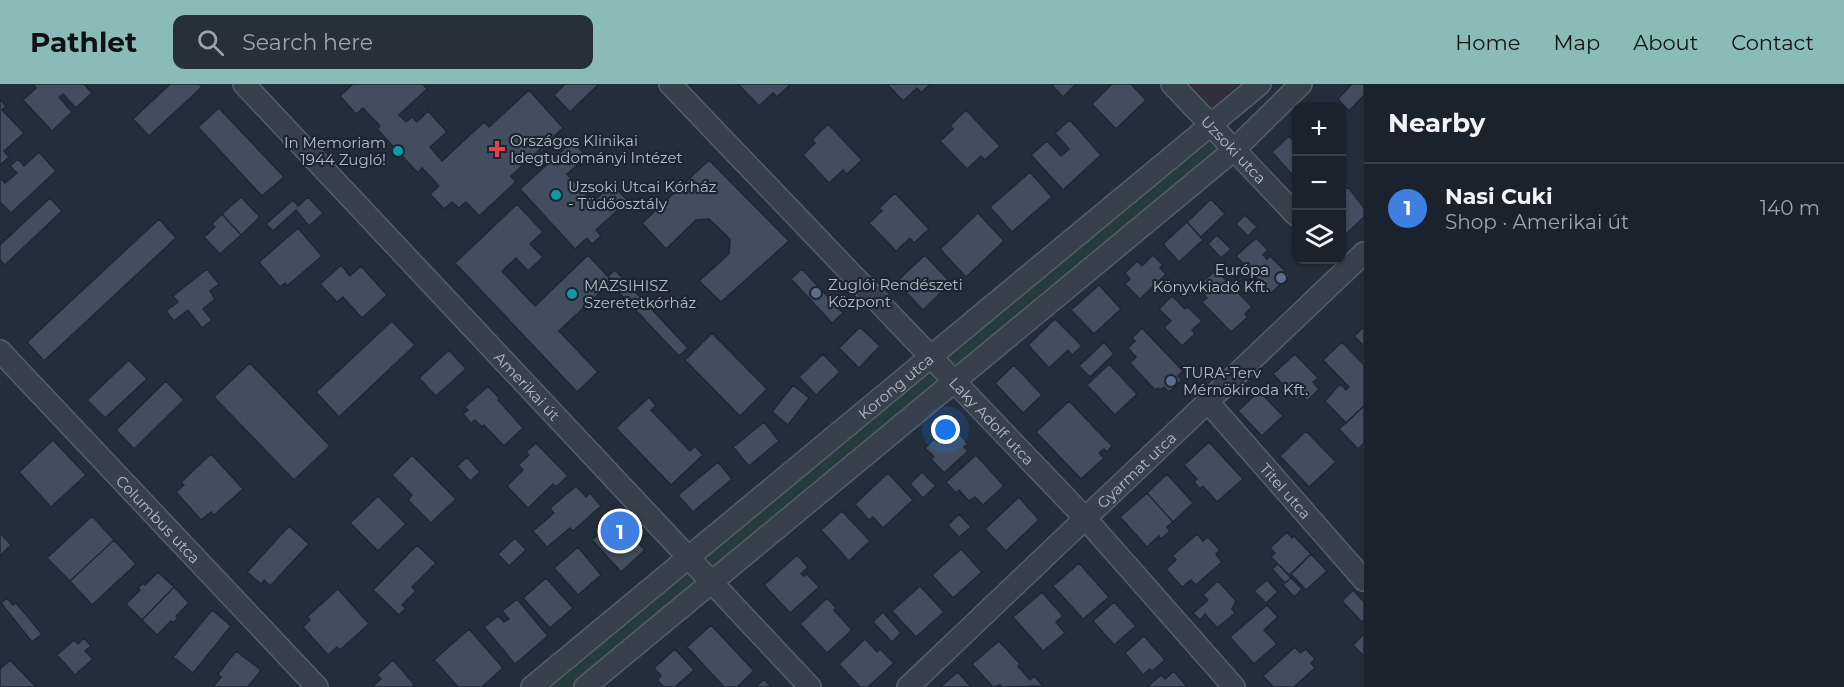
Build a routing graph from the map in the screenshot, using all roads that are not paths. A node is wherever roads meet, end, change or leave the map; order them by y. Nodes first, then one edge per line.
1 (244, 84) edge
2 (670, 84) edge
3 (1172, 84) edge
4 (1260, 84) edge
5 (1301, 84) edge
6 (1212, 126) junction
7 (1235, 149) junction
8 (1292, 211) edge
9 (1364, 253) edge
10 (1342, 265) edge
11 (0, 351) edge
12 (931, 357) junction
13 (954, 382) junction
14 (1208, 402) junction
15 (1085, 518) junction
16 (689, 558) junction
17 (1364, 580) edge
18 (712, 582) junction
19 (317, 687) edge
20 (532, 687) edge
21 (585, 687) edge
22 (810, 687) edge
23 (908, 687) edge
24 (1234, 687) edge

1 - 16 street, Amerikai út
2 - 12 street, Laky Adolf utca
3 - 6 street, Uzsoki utca
4 - 6 street, Korong utca
5 - 7 street
6 - 7 street, Uzsoki utca
6 - 12 street, Korong utca
7 - 8 street, Uzsoki utca
7 - 13 street
9 - 10 street, Gyarmat utca
10 - 14 street, Gyarmat utca
11 - 19 street, Columbus utca
12 - 13 street, Laky Adolf utca
12 - 16 street, Korong utca
13 - 15 street, Laky Adolf utca
13 - 18 street
14 - 15 street, Gyarmat utca
14 - 17 street, Titel utca
15 - 23 street, Gyarmat utca
15 - 24 street, Laky Adolf utca
16 - 18 street, Amerikai út
16 - 20 street, Korong utca
18 - 21 street
18 - 22 street, Amerikai út

